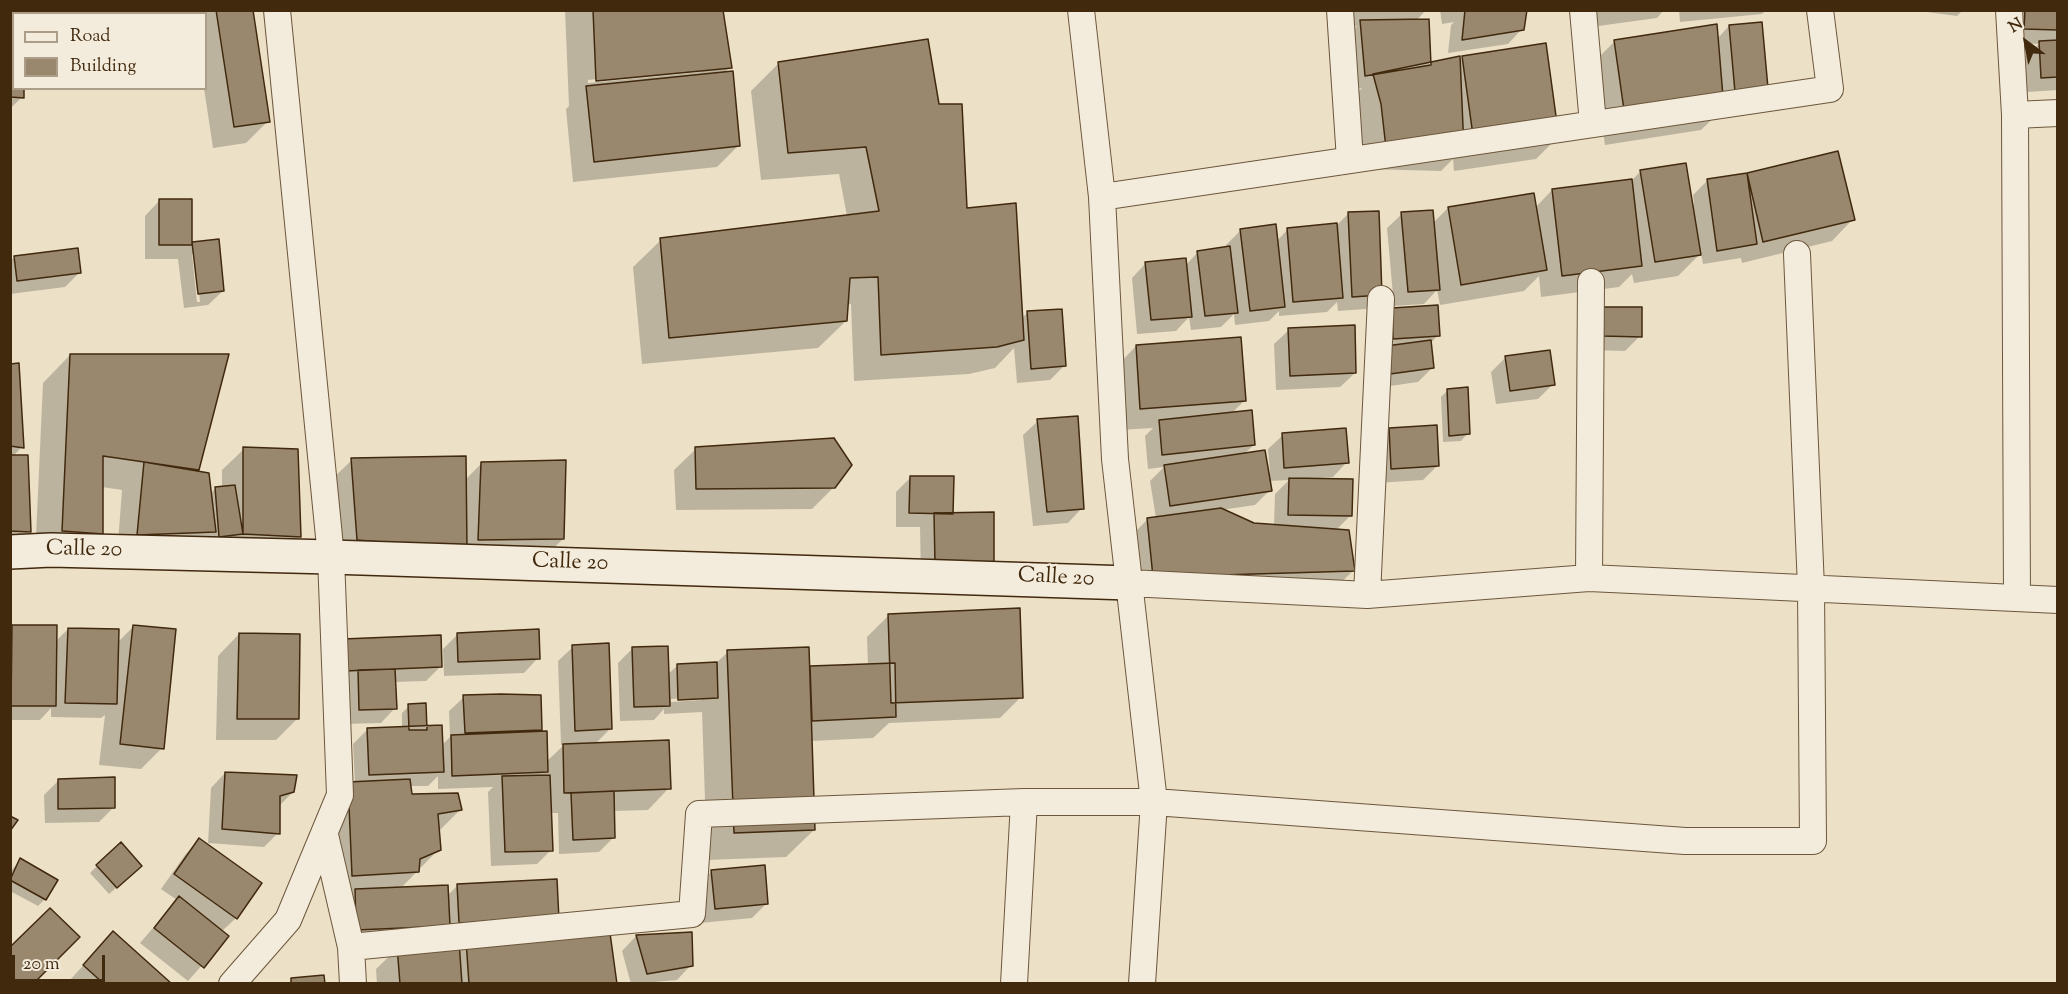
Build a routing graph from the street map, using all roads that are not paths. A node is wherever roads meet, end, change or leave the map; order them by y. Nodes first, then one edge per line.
1 (277, 10) edge
2 (1081, 10) edge
3 (1340, 10) edge
4 (1583, 10) edge
5 (1820, 10) edge
6 (2009, 10) edge
7 (2058, 113) edge
8 (2015, 115) junction
9 (1593, 124) junction
10 (1350, 160) junction
11 (1102, 196) junction
12 (1797, 254) dead end
13 (1591, 282) dead end
14 (1381, 299) dead end
15 (10, 552) edge
16 (331, 557) junction
17 (1589, 578) junction
18 (1129, 583) junction
19 (1810, 588) junction
20 (1367, 595) junction
21 (2017, 598) junction
22 (2058, 600) edge
23 (1024, 802) junction
24 (1154, 802) junction
25 (325, 835) junction
26 (351, 947) junction
27 (232, 984) edge
28 (353, 984) edge
29 (1014, 984) edge
30 (1142, 984) edge

1 - 16 street
2 - 11 street
3 - 10 street
4 - 9 street
5 - 9 street
6 - 8 street
7 - 8 street
8 - 21 street
9 - 10 street
10 - 11 street
11 - 18 street
12 - 19 street
13 - 17 street
14 - 20 street
15 - 16 main road, Calle 20
16 - 18 main road, Calle 20
16 - 25 street
17 - 19 street
17 - 20 street
18 - 20 street
18 - 24 street
19 - 21 street
19 - 24 street
21 - 22 street
23 - 24 street
23 - 26 street
23 - 29 street
24 - 30 street
25 - 26 street
25 - 27 street
26 - 28 street

